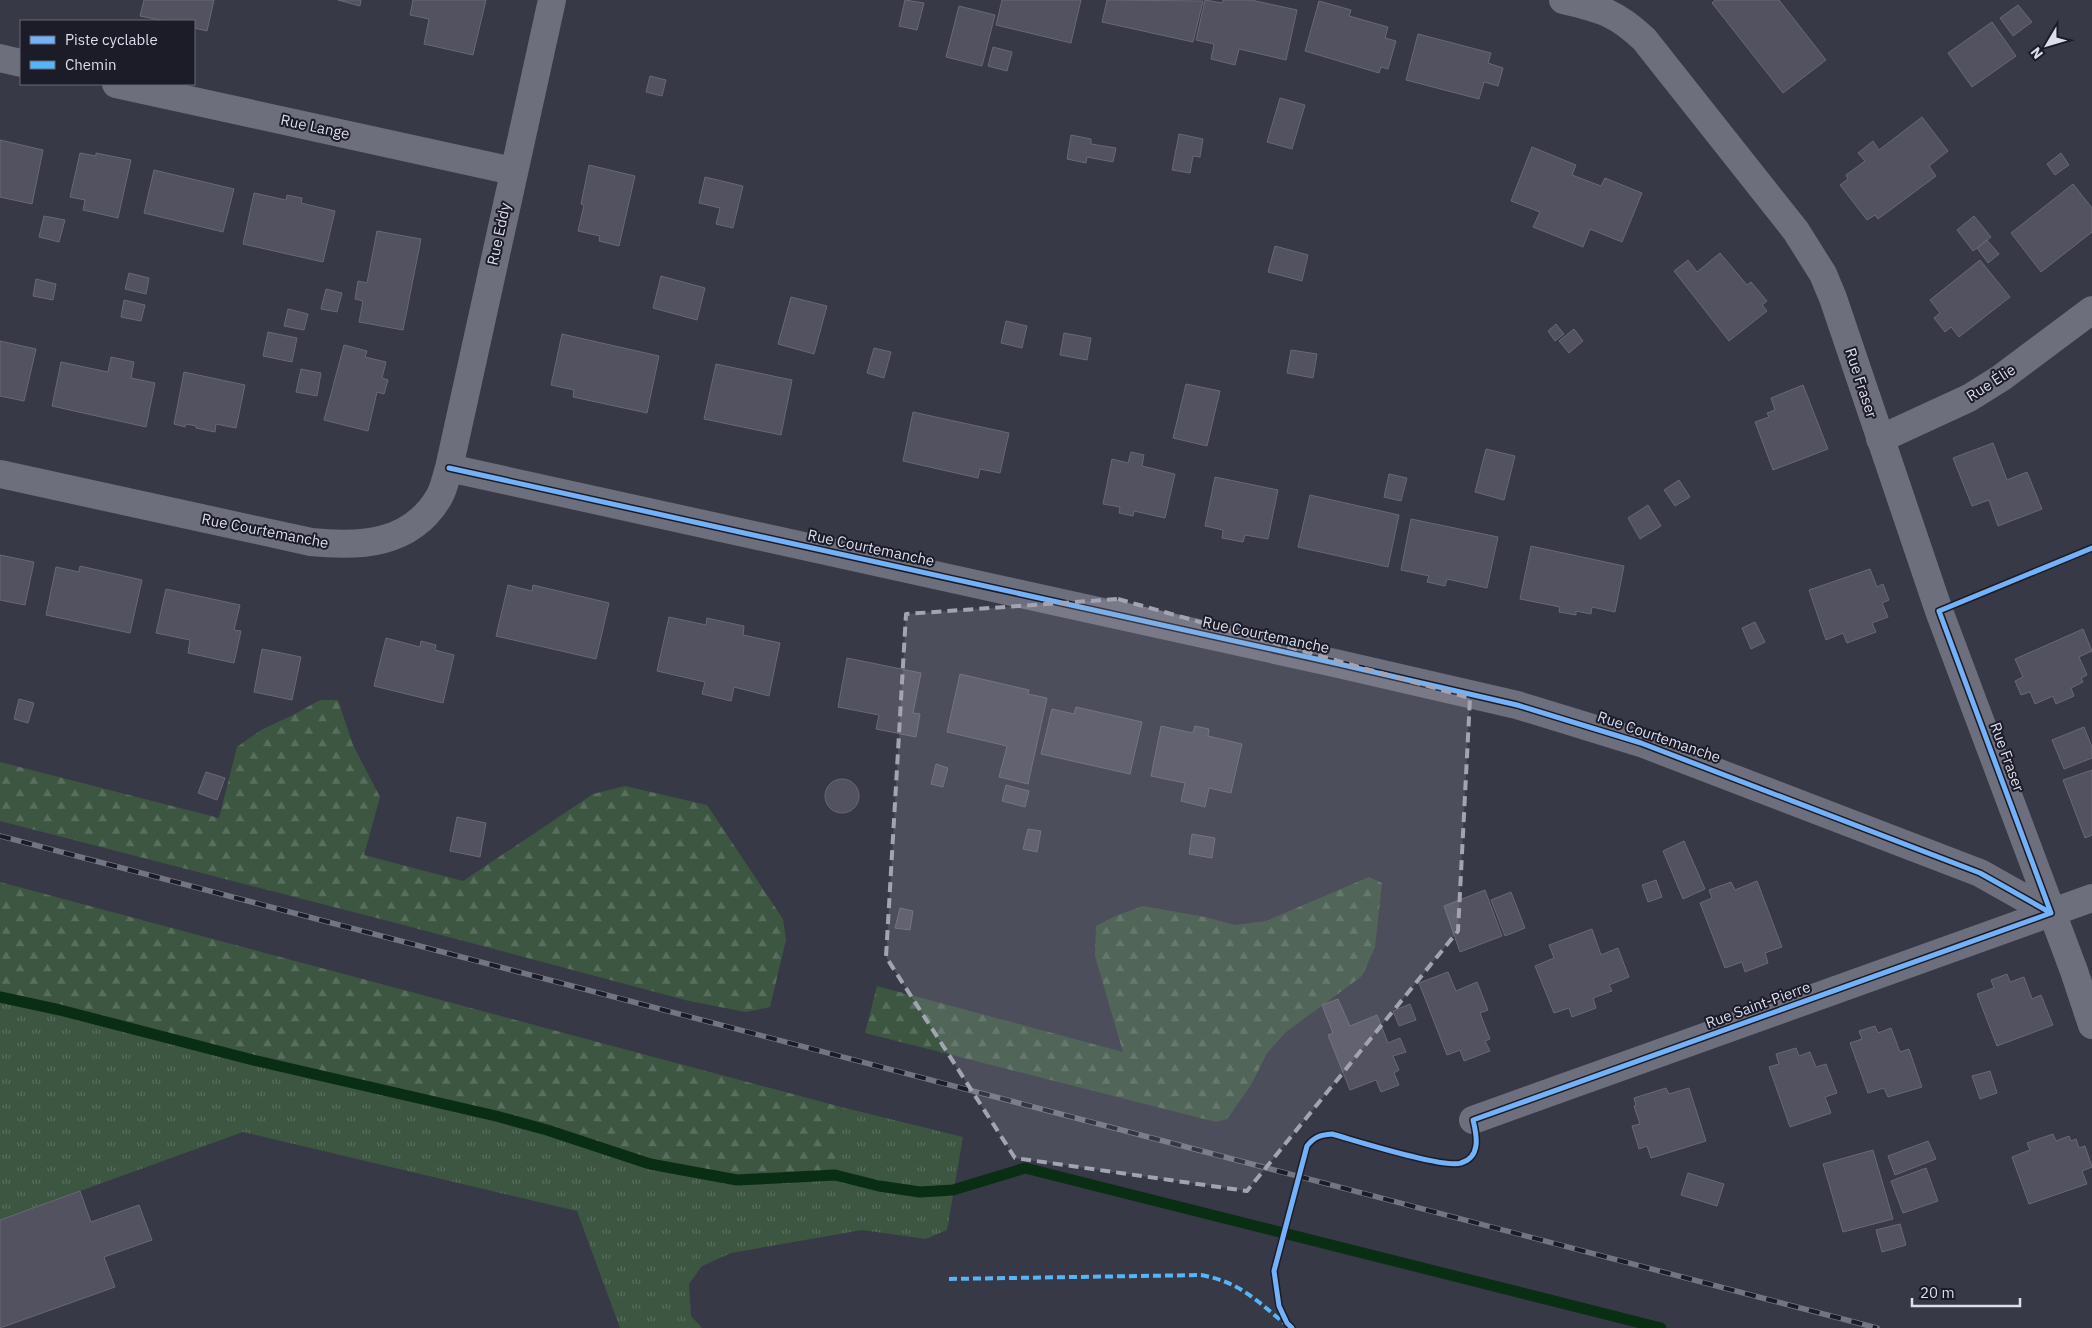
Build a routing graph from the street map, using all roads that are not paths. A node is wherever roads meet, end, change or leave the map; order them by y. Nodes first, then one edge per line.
1 (552, 0) edge
2 (1563, 0) edge
3 (1613, 7) edge
4 (0, 58) edge
5 (20, 63) edge
6 (121, 85) edge
7 (513, 171) junction
8 (2092, 310) edge
9 (1880, 439) junction
10 (449, 468) junction
11 (0, 474) edge
12 (2092, 898) edge
13 (2051, 913) junction
14 (2092, 1025) edge
15 (1473, 1120) dead end

1 - 7 street, Rue Eddy
2 - 3 street, Rue Fraser
3 - 9 street, Rue Fraser
4 - 5 street
6 - 7 street, Rue Lange
7 - 10 street, Rue Eddy
8 - 9 street, Rue Élie
9 - 13 street, Rue Fraser
10 - 11 street, Rue Courtemanche
10 - 13 street, Rue Courtemanche
12 - 13 street, Rue Saint-Pierre
13 - 14 street, Rue Fraser
13 - 15 street, Rue Saint-Pierre

